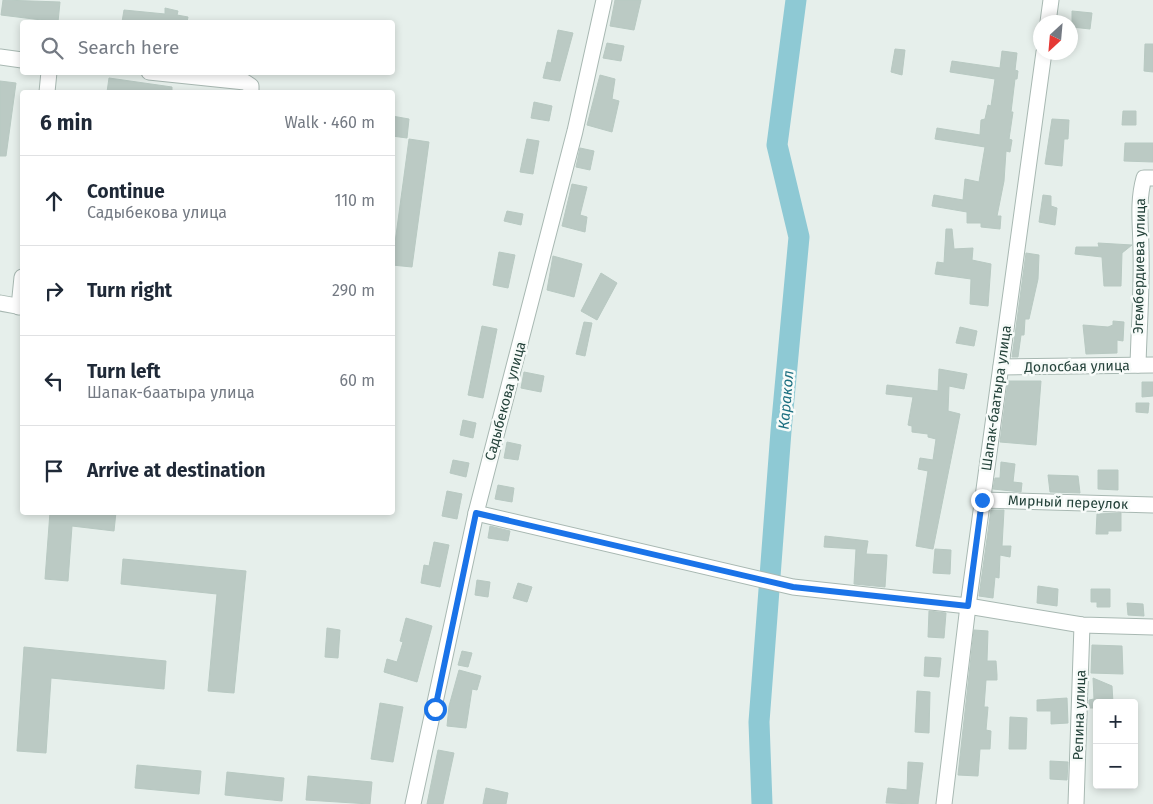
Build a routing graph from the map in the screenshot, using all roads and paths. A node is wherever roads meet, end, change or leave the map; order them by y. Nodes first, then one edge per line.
1 (604, 0) edge
2 (1051, 0) edge
3 (1049, 15) edge
4 (0, 57) edge
5 (20, 60) edge
6 (1043, 60) edge
7 (49, 75) edge
8 (178, 75) edge
9 (47, 90) edge
10 (251, 90) edge
11 (1153, 178) edge
12 (1147, 250) edge
13 (0, 304) edge
14 (20, 307) edge
15 (1145, 365) edge
16 (1001, 367) junction
17 (982, 500) junction
18 (1153, 505) edge
19 (476, 513) junction
20 (968, 606) junction
21 (1082, 625) junction
22 (1153, 627) edge
23 (413, 804) edge
24 (944, 804) edge
25 (1076, 804) edge

1 - 19 street, Садыбекова улица
2 - 3 street
4 - 5 street
6 - 16 street, Шапак-баатыра улица
7 - 9 street
8 - 10 street
11 - 12 street, Эгембердиева улица
12 - 15 street, Эгембердиева улица
13 - 14 street
15 - 16 street, Долосбая улица
16 - 17 street, Шапак-баатыра улица
17 - 18 street, Мирный переулок
17 - 20 street, Шапак-баатыра улица
19 - 20 street
19 - 23 street, Садыбекова улица
20 - 21 street
20 - 24 street, Шапак-баатыра улица
21 - 22 street
21 - 25 street, Репина улица

